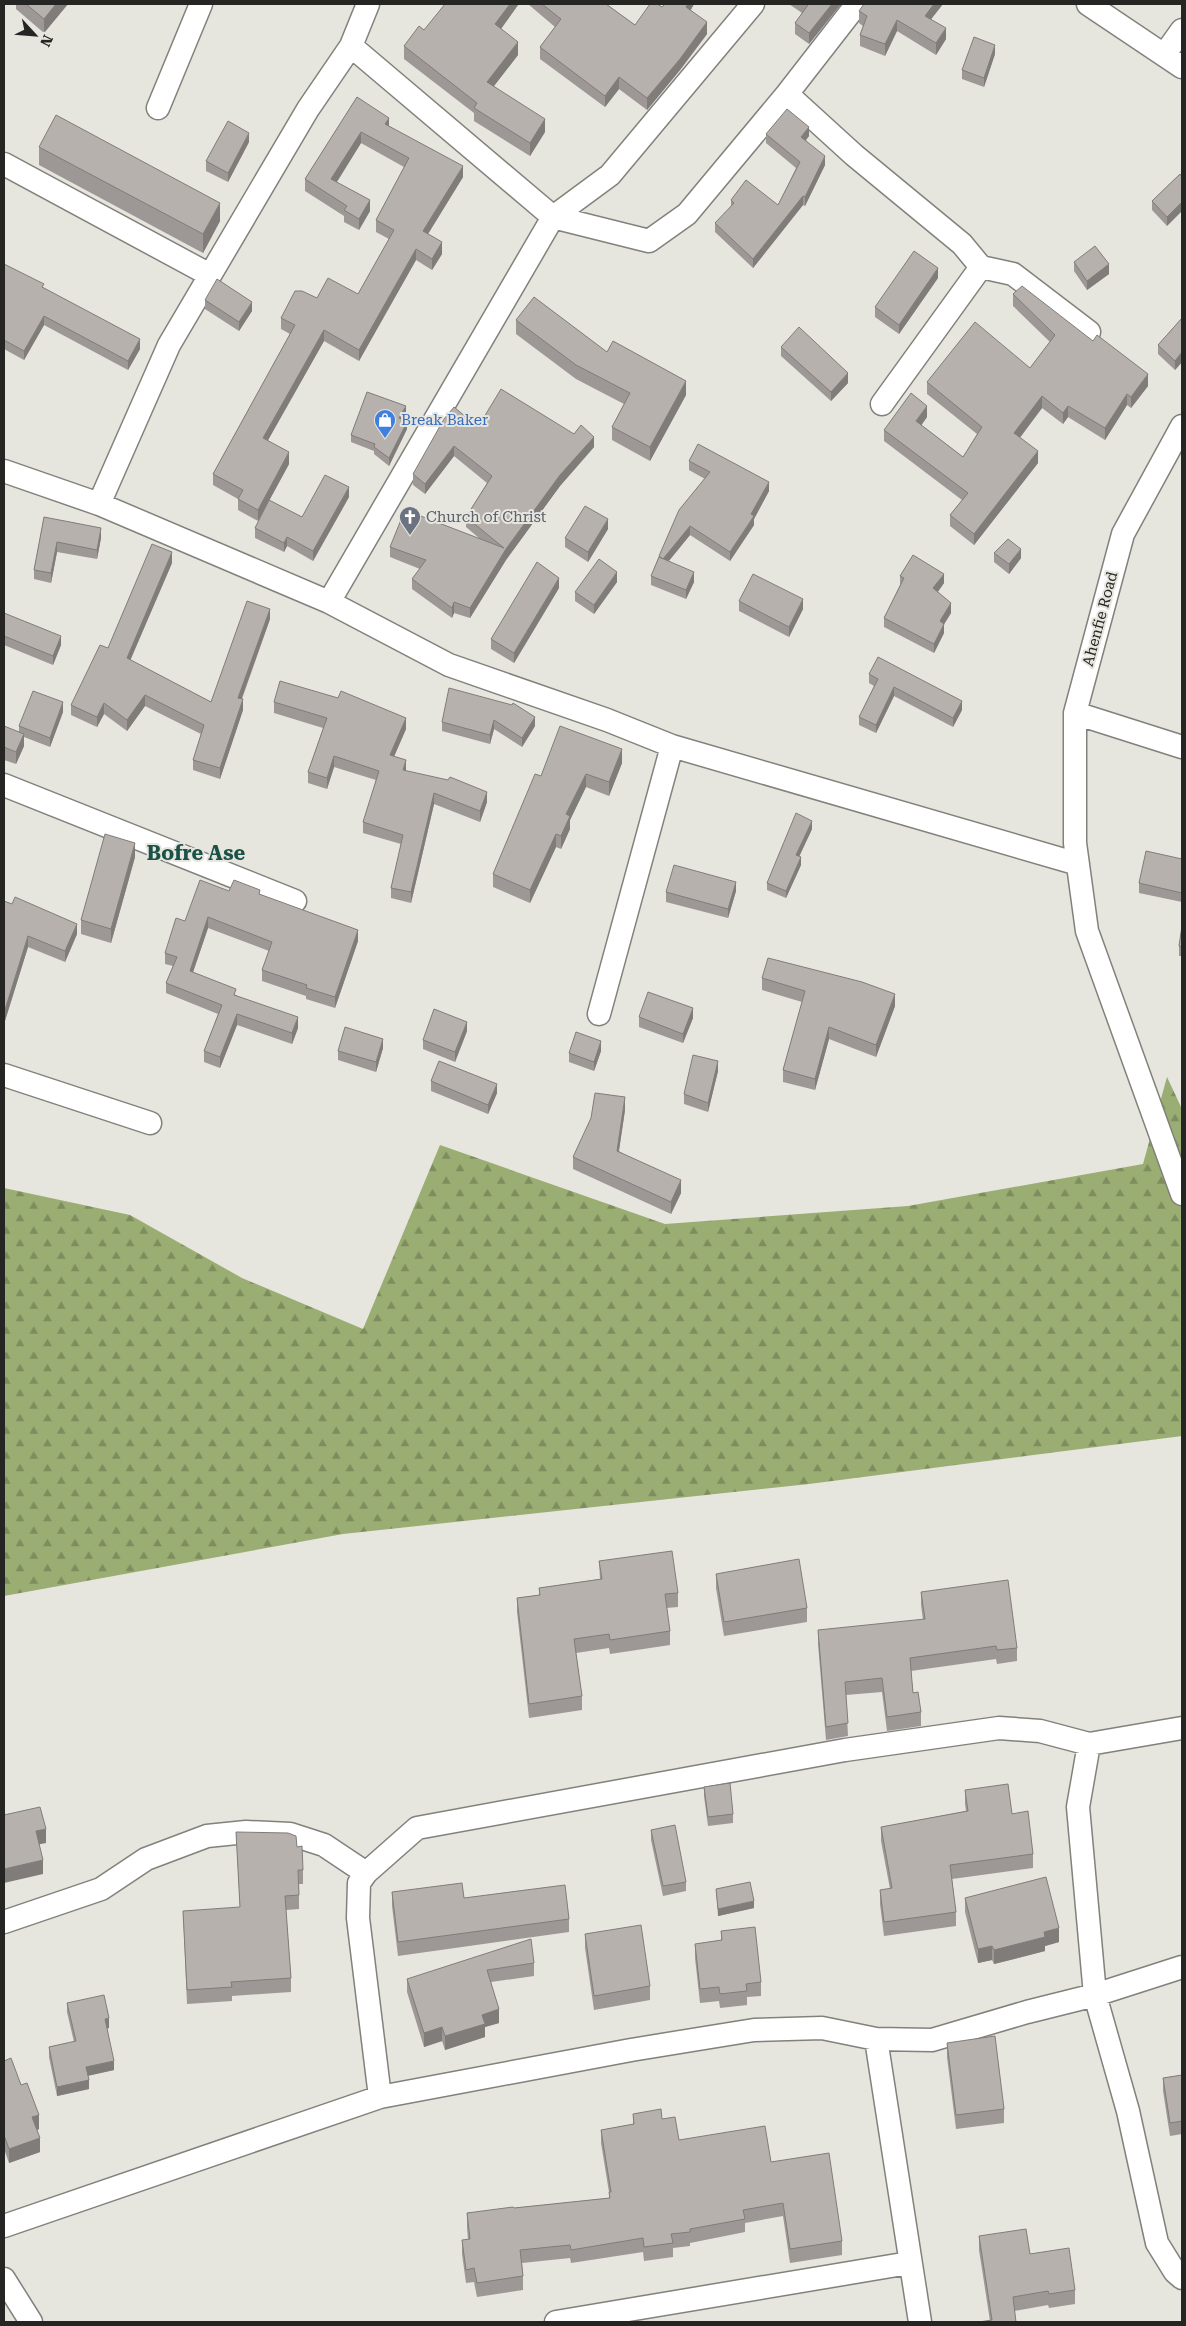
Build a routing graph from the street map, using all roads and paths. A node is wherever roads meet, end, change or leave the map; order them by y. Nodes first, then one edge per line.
1 (202, 4) edge
2 (368, 4) edge
3 (754, 4) edge
4 (857, 4) edge
5 (1088, 4) edge
6 (1182, 30) edge
7 (351, 46) junction
8 (1173, 61) edge
9 (787, 94) junction
10 (158, 108) dead end
11 (4, 164) edge
12 (553, 217) junction
13 (981, 267) junction
14 (210, 275) junction
15 (1089, 332) dead end
16 (882, 404) dead end
17 (1182, 426) edge
18 (4, 471) edge
19 (99, 504) junction
20 (329, 602) junction
21 (1075, 713) junction
22 (672, 746) junction
23 (1182, 747) edge
24 (4, 785) edge
25 (1078, 864) junction
26 (295, 901) dead end
27 (599, 1014) dead end
28 (4, 1075) edge
29 (150, 1124) dead end
30 (1182, 1194) edge
31 (1182, 1728) edge
32 (1089, 1744) junction
33 (366, 1873) junction
34 (4, 1922) edge
35 (1182, 1967) edge
36 (1096, 1994) junction
37 (876, 2040) junction
38 (380, 2098) junction
39 (4, 2226) edge
40 (910, 2264) junction
41 (1182, 2278) edge
42 (4, 2279) edge
43 (31, 2322) edge
44 (556, 2322) edge
45 (920, 2322) edge

1 - 10 street
2 - 7 street
3 - 12 street
4 - 9 street
5 - 8 street
6 - 8 street
7 - 12 street
7 - 14 street
9 - 12 street
9 - 13 street
11 - 14 street
12 - 20 street
13 - 15 street
13 - 16 street
14 - 19 street
17 - 21 street, Ahenfie Road
18 - 19 street
19 - 20 street
20 - 22 street
21 - 23 street
21 - 25 street, Ahenfie Road
22 - 25 street
22 - 27 street
24 - 26 street
25 - 30 street, Ahenfie Road
28 - 29 street
31 - 32 street
32 - 33 street
32 - 36 street
33 - 34 street
33 - 38 street
35 - 36 street
36 - 37 street
36 - 41 street
37 - 38 street
37 - 40 street
38 - 39 street
40 - 44 street
40 - 45 street
42 - 43 street

